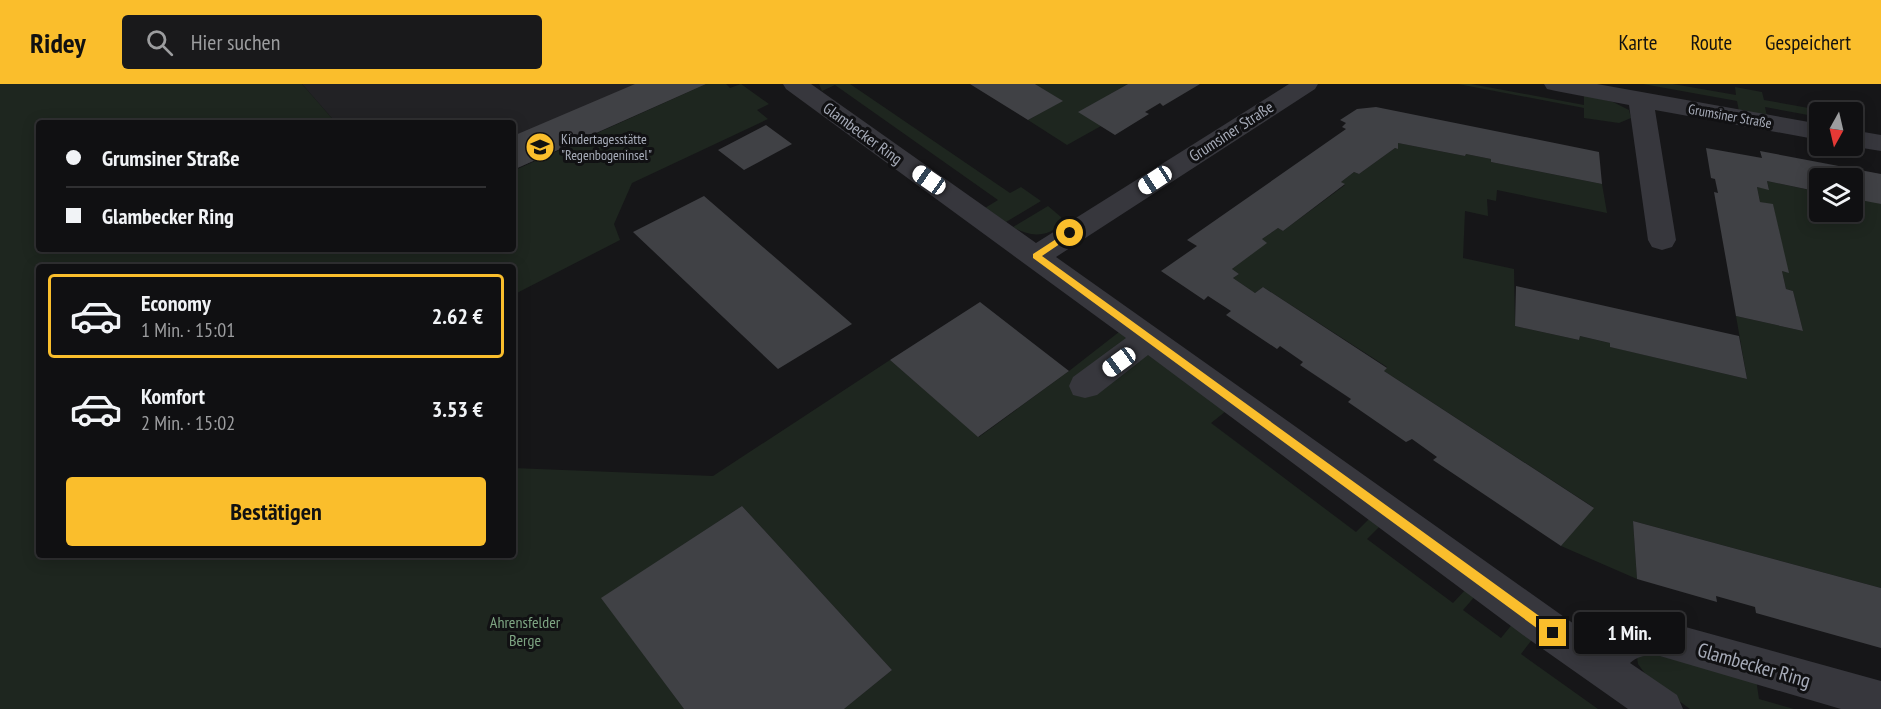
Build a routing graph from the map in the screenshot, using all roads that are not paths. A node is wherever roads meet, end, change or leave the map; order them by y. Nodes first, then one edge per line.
1 (795, 84) edge
2 (1306, 84) edge
3 (1556, 84) edge
4 (1641, 100) junction
5 (1809, 130) edge
6 (1863, 140) edge
7 (1881, 143) edge
8 (1662, 240) dead end
9 (1015, 247) junction
10 (1148, 338) junction
11 (1085, 386) dead end
12 (1602, 666) junction
13 (1881, 701) edge
14 (1662, 709) edge

1 - 9 street, Glambecker Ring
2 - 9 street, Grumsiner Straße
3 - 4 street, Grumsiner Straße
4 - 5 street, Grumsiner Straße
4 - 8 street
6 - 7 street
9 - 10 street, Glambecker Ring
10 - 11 street
10 - 12 street, Glambecker Ring
12 - 13 street, Glambecker Ring
12 - 14 street, Glambecker Ring

